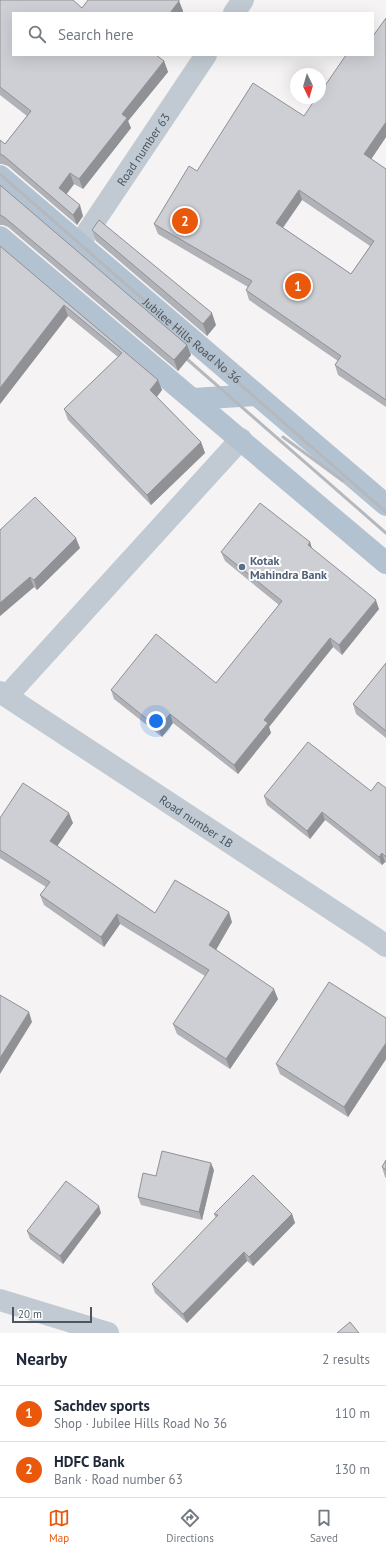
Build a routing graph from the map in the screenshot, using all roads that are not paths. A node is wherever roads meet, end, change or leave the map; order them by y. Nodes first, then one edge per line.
1 (243, 0) edge
2 (235, 12) edge
3 (205, 56) edge
4 (0, 176) edge
5 (0, 237) edge
6 (80, 243) junction
7 (256, 395) junction
8 (193, 399) junction
9 (241, 439) junction
10 (386, 505) edge
11 (386, 563) edge
12 (4, 694) edge
13 (386, 946) edge
14 (0, 1300) edge
15 (108, 1333) edge

1 - 2 street
3 - 6 street, Road number 63
4 - 6 main road, Jubilee Hills Road No 36
5 - 8 main road
6 - 7 main road, Jubilee Hills Road No 36
7 - 8 main road
7 - 10 main road, Jubilee Hills Road No 36
8 - 9 main road
9 - 11 main road
9 - 12 street
12 - 13 street, Road number 1B
14 - 15 street

